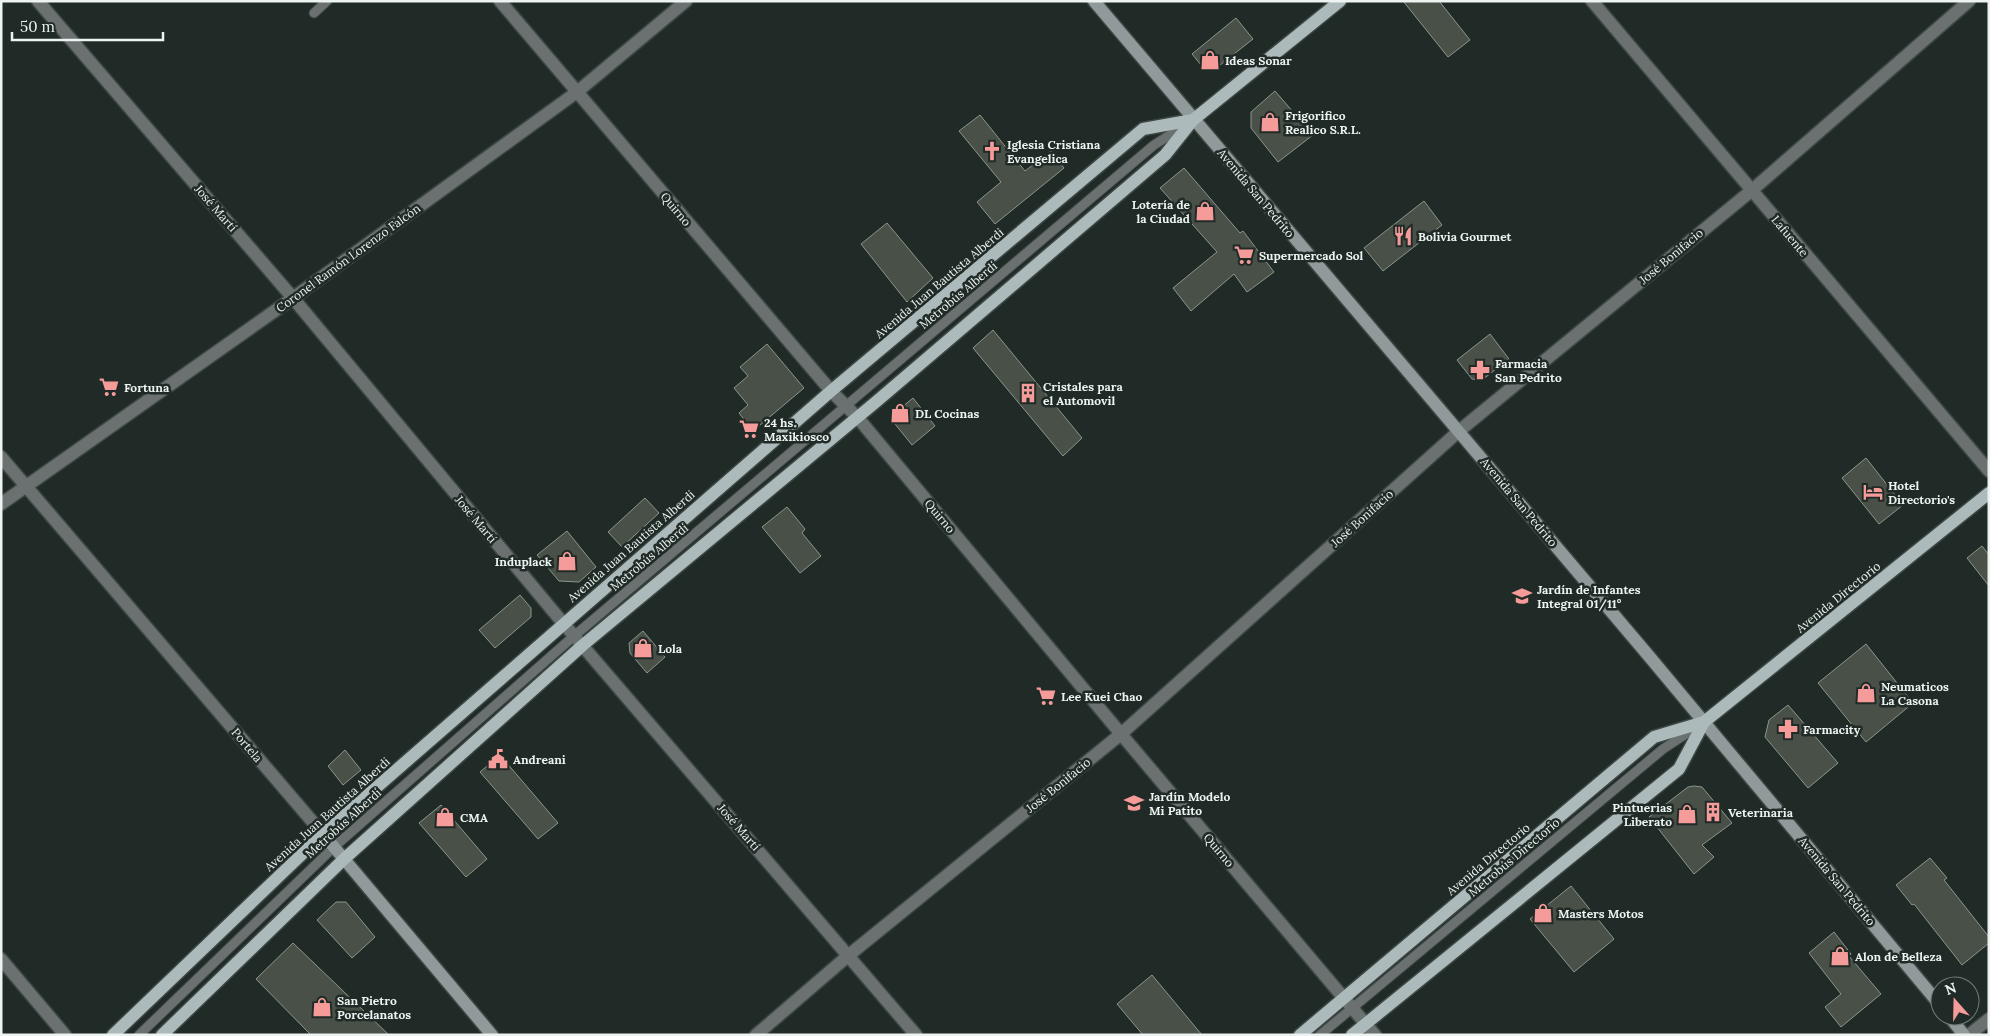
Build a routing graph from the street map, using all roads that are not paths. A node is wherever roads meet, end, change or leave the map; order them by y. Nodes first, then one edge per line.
1 (38, 1) edge
2 (328, 1) edge
3 (500, 1) edge
4 (686, 1) edge
5 (1094, 1) edge
6 (1340, 1) edge
7 (1592, 1) edge
8 (1969, 1) edge
9 (314, 13) dead end
10 (577, 92) junction
11 (1193, 120) junction
12 (1751, 191) junction
13 (293, 298) junction
14 (831, 391) junction
15 (846, 407) junction
16 (858, 418) junction
17 (1459, 431) junction
18 (1, 457) edge
19 (1989, 471) edge
20 (26, 486) junction
21 (1989, 493) edge
22 (1, 504) edge
23 (563, 623) junction
24 (579, 641) junction
25 (1704, 722) junction
26 (1121, 734) junction
27 (323, 834) junction
28 (334, 847) junction
29 (344, 859) junction
30 (849, 955) junction
31 (1, 959) edge
32 (1930, 993) edge
33 (1349, 1003) junction
34 (1989, 1019) edge
35 (1366, 1023) junction
36 (65, 1035) edge
37 (113, 1035) edge
38 (139, 1035) edge
39 (162, 1035) edge
40 (492, 1035) edge
41 (756, 1035) edge
42 (916, 1035) edge
43 (1300, 1035) edge
44 (1320, 1035) edge
45 (1352, 1035) edge
46 (1375, 1035) edge
47 (1969, 1035) edge

1 - 13 street, José Martí
2 - 9 lane
3 - 10 street, Quirno
4 - 10 street, Coronel Ramón Lorenzo Falcón
5 - 11 main road, Avenida San Pedrito
6 - 11 main road, Avenida Juan Bautista Alberdi
7 - 12 street, Lafuente
8 - 12 street, José Bonifacio
10 - 13 street, Coronel Ramón Lorenzo Falcón
10 - 14 street, Quirno
11 - 14 main road, Avenida Juan Bautista Alberdi
11 - 15 lane, Metrobús Alberdi
11 - 16 main road, Avenida Juan Bautista Alberdi
11 - 17 main road, Avenida San Pedrito
12 - 17 street, José Bonifacio
12 - 19 street, Lafuente
13 - 20 street, Coronel Ramón Lorenzo Falcón
13 - 23 street, José Martí
14 - 15 street, Quirno
14 - 23 main road, Avenida Juan Bautista Alberdi
15 - 16 street, Quirno
15 - 24 lane, Metrobús Alberdi
16 - 24 main road, Avenida Juan Bautista Alberdi
16 - 26 street, Quirno
17 - 25 main road, Avenida San Pedrito
17 - 26 street, José Bonifacio
18 - 20 street, Portela
20 - 22 street, Coronel Ramón Lorenzo Falcón
20 - 27 street, Portela
21 - 25 main road, Avenida Directorio
23 - 24 street, José Martí
23 - 27 main road, Avenida Juan Bautista Alberdi
24 - 28 lane, Metrobús Alberdi
24 - 29 main road, Avenida Juan Bautista Alberdi
24 - 30 street, José Martí
25 - 32 main road, Avenida San Pedrito
25 - 33 main road, Avenida Directorio
25 - 35 main road, Avenida Directorio
26 - 30 street, José Bonifacio
26 - 33 street, Quirno
27 - 28 main road, Portela
27 - 37 main road, Avenida Juan Bautista Alberdi
28 - 29 main road, Portela
28 - 38 lane, Metrobús Alberdi
29 - 39 main road, Avenida Juan Bautista Alberdi
29 - 40 main road, Portela
30 - 41 street, José Bonifacio
30 - 42 street, José Martí
31 - 36 street
33 - 35 street, Quirno
33 - 43 main road, Avenida Directorio
33 - 44 lane
34 - 47 street
35 - 45 main road, Avenida Directorio
35 - 46 street, Quirno

